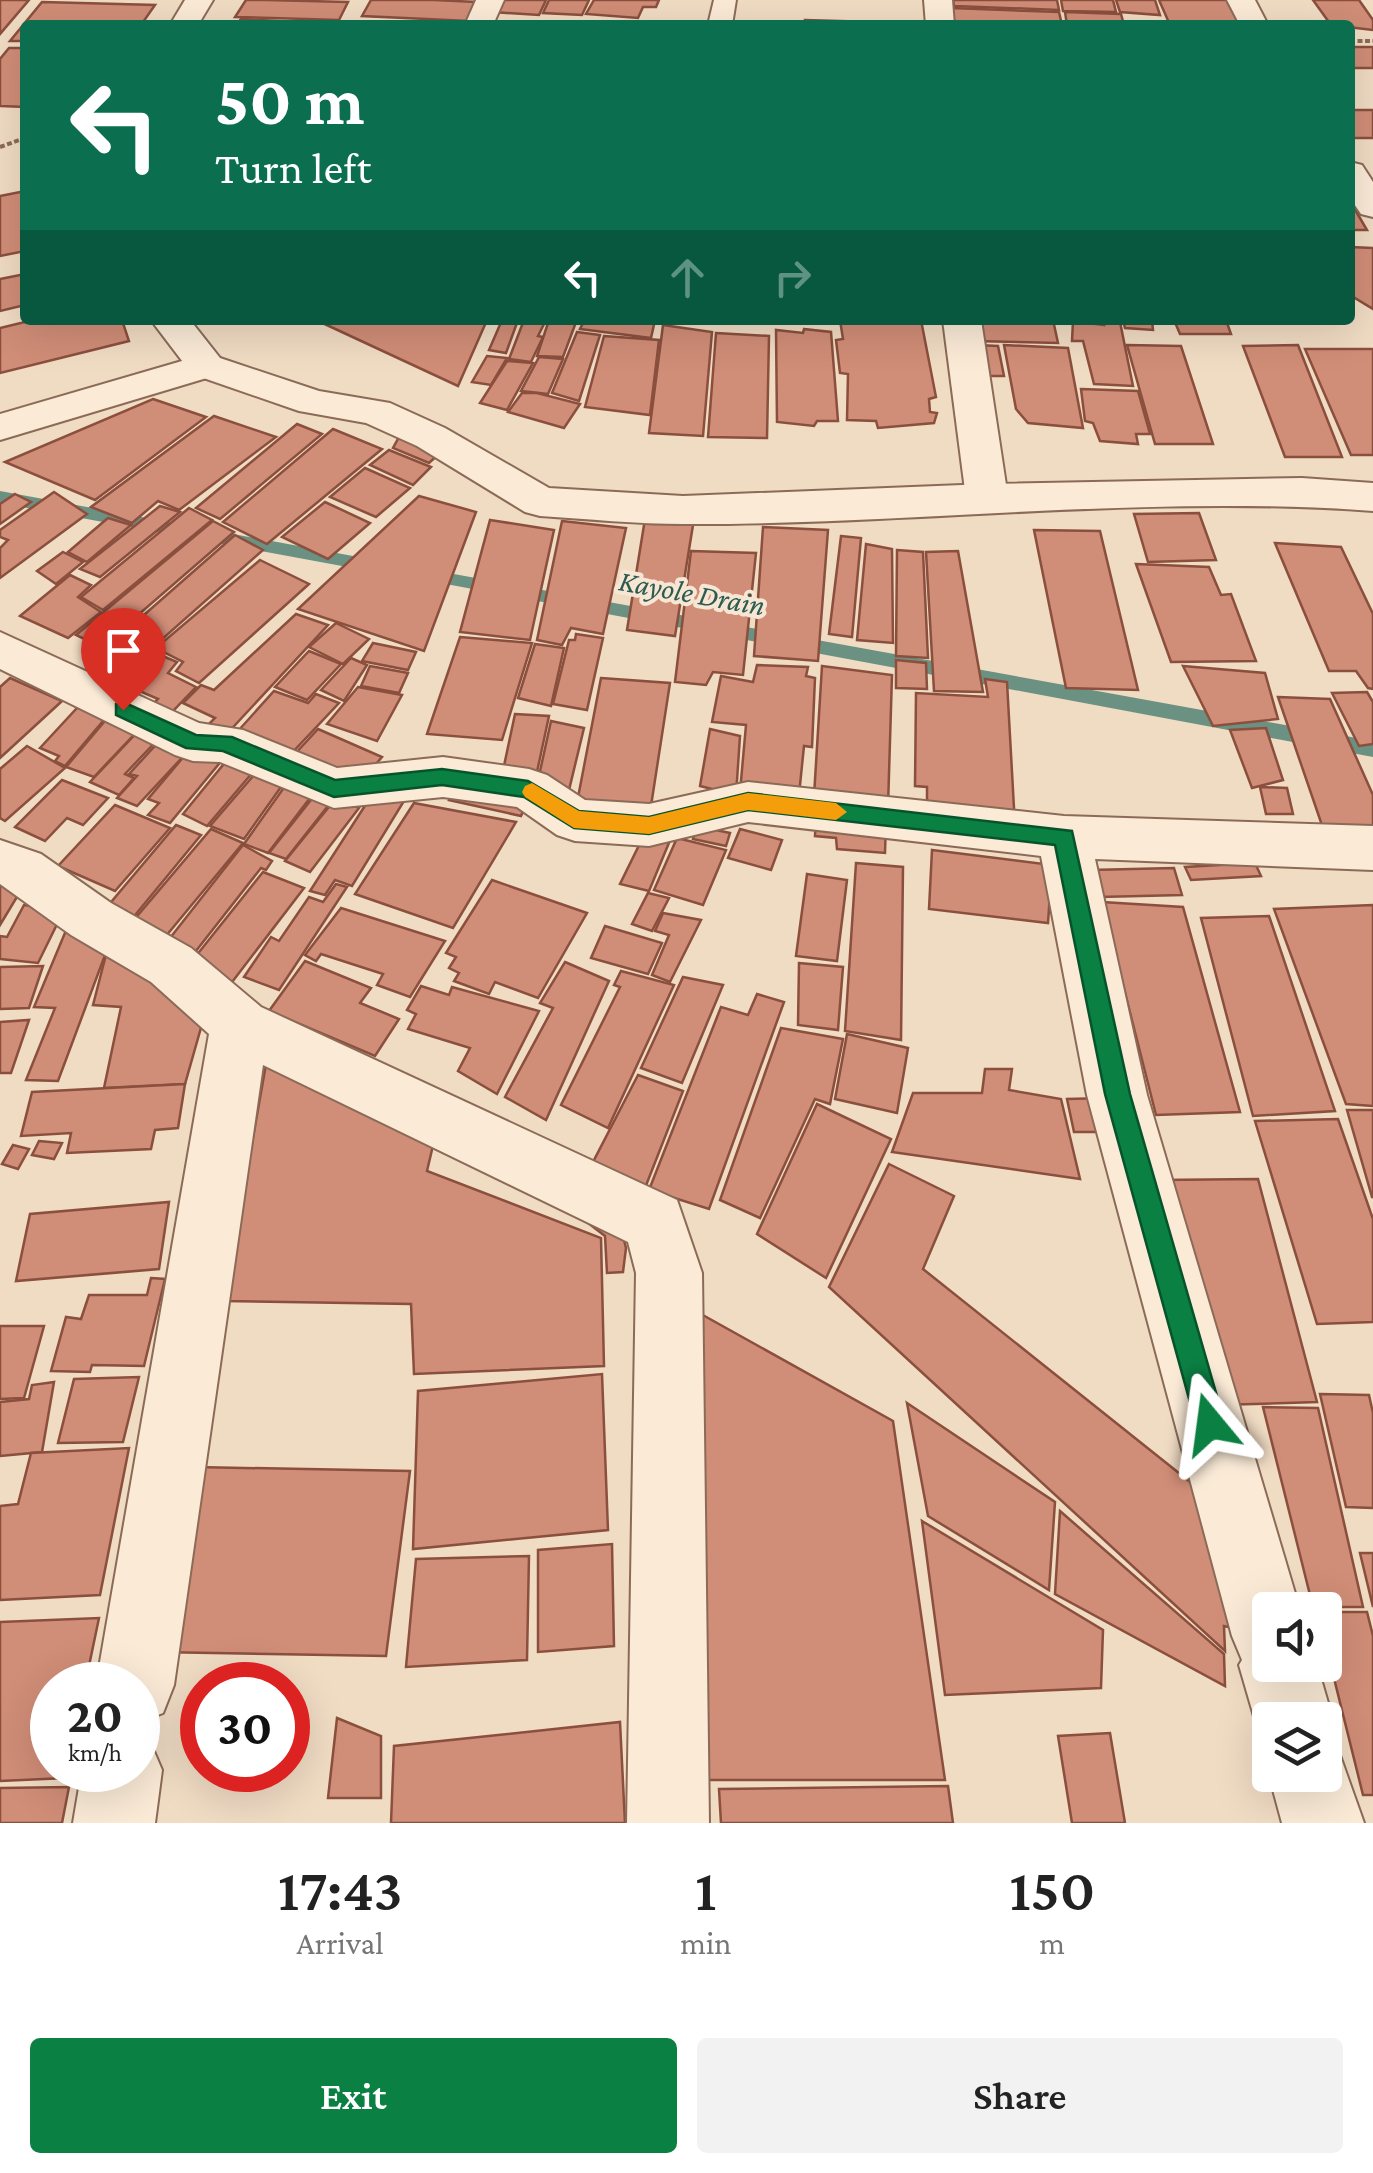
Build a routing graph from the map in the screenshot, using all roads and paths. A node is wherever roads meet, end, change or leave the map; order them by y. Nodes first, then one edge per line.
1 (1355, 180) edge
2 (1373, 207) edge
3 (174, 325) edge
4 (963, 325) edge
5 (206, 366) junction
6 (0, 427) edge
7 (1373, 497) edge
8 (987, 498) junction
9 (6, 662) edge
10 (1064, 838) junction
11 (1373, 848) edge
12 (0, 862) edge
13 (240, 1025) junction
14 (1258, 1592) edge
15 (140, 1662) edge
16 (119, 1792) edge
17 (1314, 1792) edge
18 (114, 1823) edge
19 (668, 1823) edge
20 (1322, 1823) edge

1 - 2 street
3 - 5 street
4 - 8 street
5 - 6 street
5 - 8 street
7 - 8 street
9 - 10 street
10 - 11 street
10 - 14 street
12 - 13 street
13 - 15 street
13 - 19 street
16 - 18 street
17 - 20 street

